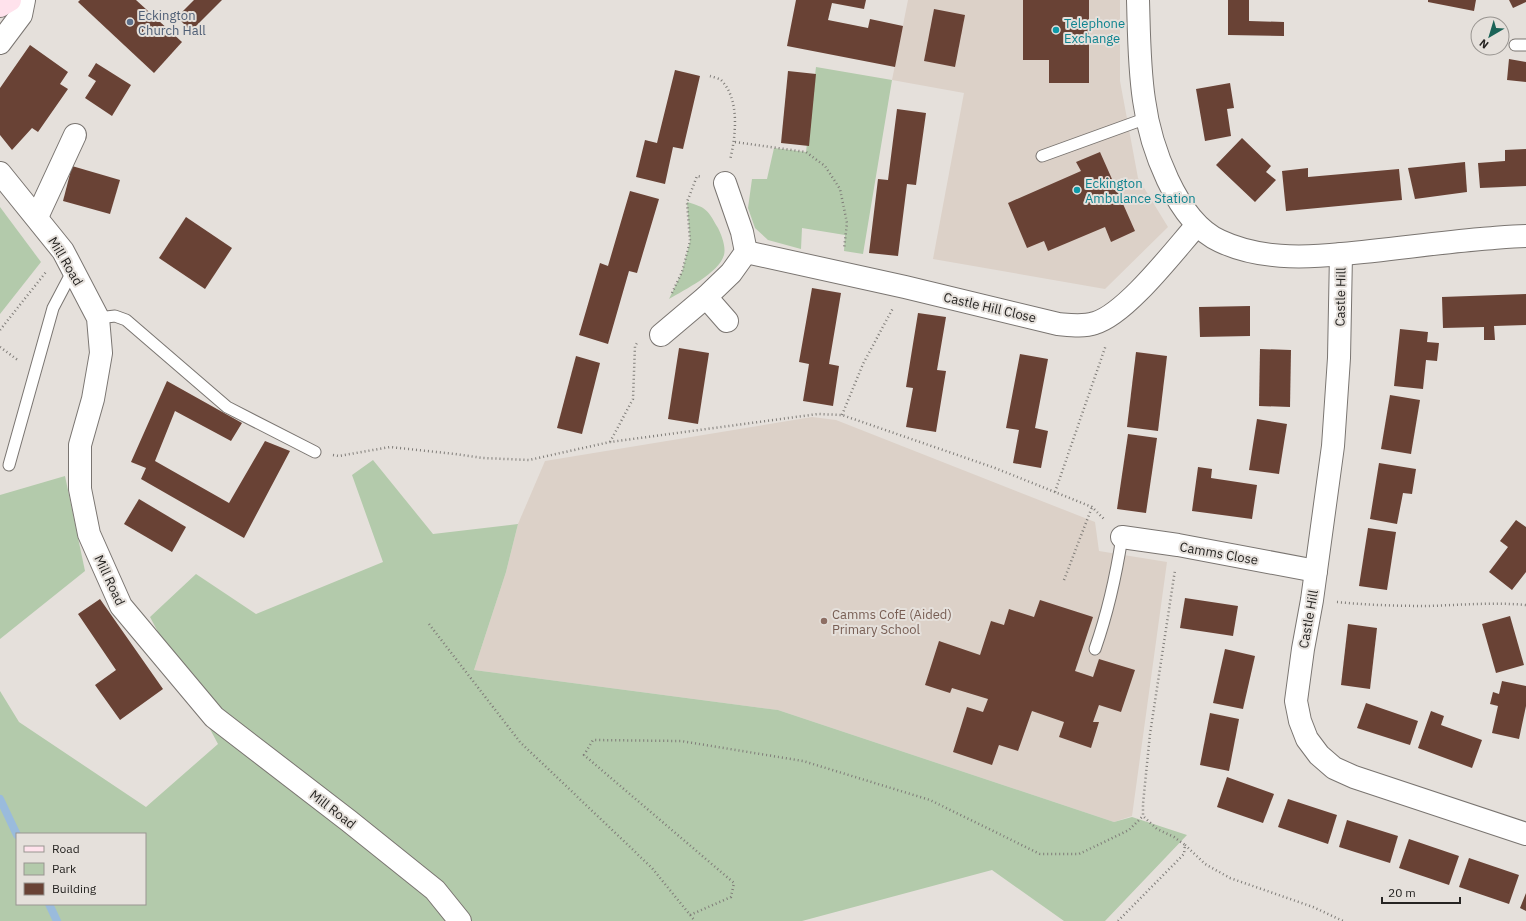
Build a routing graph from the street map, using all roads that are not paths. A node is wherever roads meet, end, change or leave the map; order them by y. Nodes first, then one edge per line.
1 (10, 0) edge
2 (24, 0) edge
3 (1138, 0) edge
4 (0, 6) edge
5 (0, 43) edge
6 (1147, 118) junction
7 (75, 135) dead end
8 (1042, 156) dead end
9 (0, 173) edge
10 (725, 183) road end
11 (37, 217) junction
12 (1197, 225) junction
13 (1526, 236) edge
14 (746, 252) junction
15 (1341, 254) junction
16 (73, 270) junction
17 (706, 298) junction
18 (98, 318) junction
19 (727, 321) dead end
20 (661, 335) dead end
21 (315, 452) road end
22 (9, 465) dead end
23 (1122, 538) joint
24 (1316, 571) junction
25 (1095, 649) dead end
26 (1526, 834) edge
27 (460, 921) edge

1 - 4 main road
2 - 5 street
3 - 6 street, Castle Hill
6 - 8 lane
6 - 12 street, Castle Hill
7 - 11 street
9 - 11 street, Mill Road
10 - 14 street
11 - 16 street, Mill Road
12 - 14 street, Castle Hill Close
12 - 15 street, Castle Hill
13 - 15 street, Castle Hill
14 - 17 street
15 - 24 street, Castle Hill
16 - 18 street, Mill Road
16 - 22 lane
17 - 19 street
17 - 20 street
18 - 21 lane
18 - 27 street, Mill Road
23 - 24 street, Camms Close
23 - 25 lane
24 - 26 street, Castle Hill

